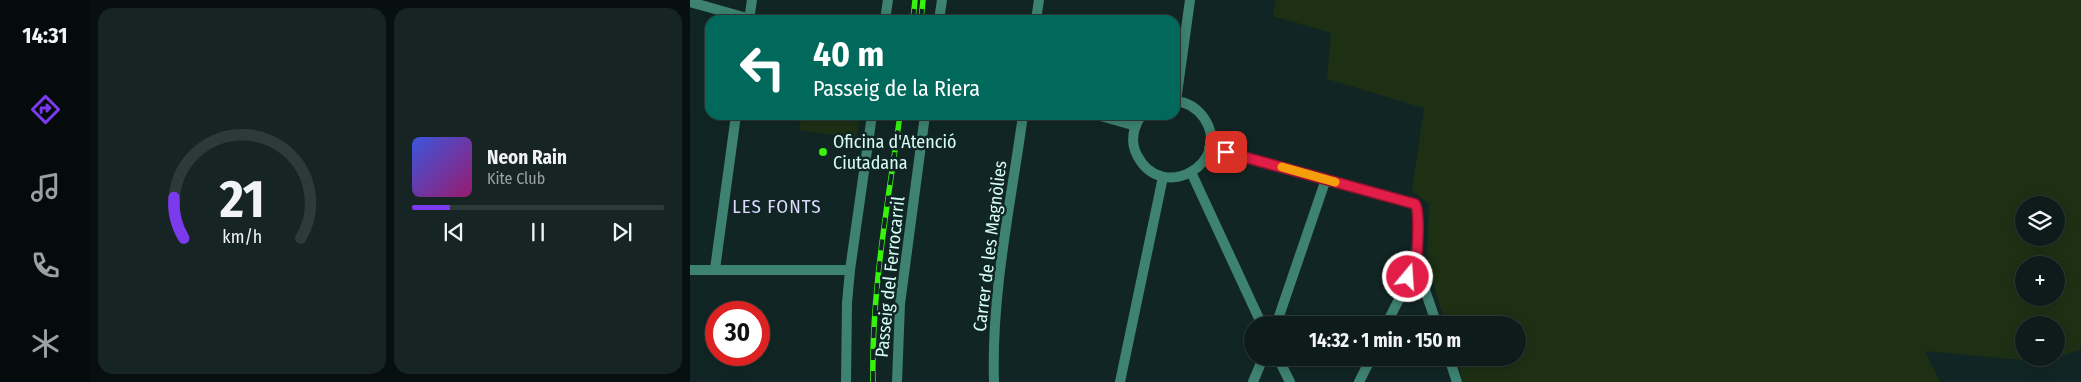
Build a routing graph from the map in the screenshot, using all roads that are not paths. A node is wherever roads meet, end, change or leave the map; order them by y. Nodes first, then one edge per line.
1 (752, 0) edge
2 (888, 0) edge
3 (942, 0) edge
4 (1039, 0) edge
5 (1190, 0) edge
6 (690, 1) edge
7 (734, 15) edge
8 (750, 15) edge
9 (886, 15) edge
10 (940, 15) edge
11 (1037, 15) edge
12 (1180, 67) edge
13 (1180, 102) edge
14 (735, 120) edge
15 (871, 120) edge
16 (924, 120) edge
17 (1022, 120) edge
18 (1114, 120) edge
19 (1139, 120) edge
20 (1136, 126) junction
21 (1209, 148) junction
22 (1191, 172) junction
23 (1163, 177) junction
24 (1326, 179) junction
25 (1416, 261) junction
26 (715, 269) junction
27 (690, 270) edge
28 (850, 270) junction
29 (1258, 316) edge
30 (1279, 316) edge
31 (1390, 316) edge
32 (1434, 316) edge
33 (1260, 366) edge
34 (1282, 366) edge
35 (1366, 366) edge
36 (1452, 366) edge
37 (846, 382) edge
38 (897, 382) edge
39 (994, 382) edge
40 (1120, 382) edge
41 (1253, 382) edge
42 (1290, 382) edge
43 (1359, 382) edge
44 (1457, 382) edge

1 - 8 street
2 - 9 street
3 - 10 street
4 - 11 street
5 - 12 street
6 - 7 street
13 - 21 street
14 - 26 street
15 - 28 street, Passeig del Ferrocarril
16 - 38 street, Passeig del Ferrocarril
17 - 39 street, Carrer de les Magnòlies
18 - 20 street
19 - 20 street
20 - 23 street
21 - 22 street
21 - 24 street
22 - 23 street
22 - 29 street
23 - 40 street
24 - 25 street
24 - 30 street
25 - 31 street
25 - 32 street
26 - 27 street
26 - 28 street
28 - 37 street, Passeig del Ferrocarril
33 - 41 street
34 - 42 street
35 - 43 street
36 - 44 street

